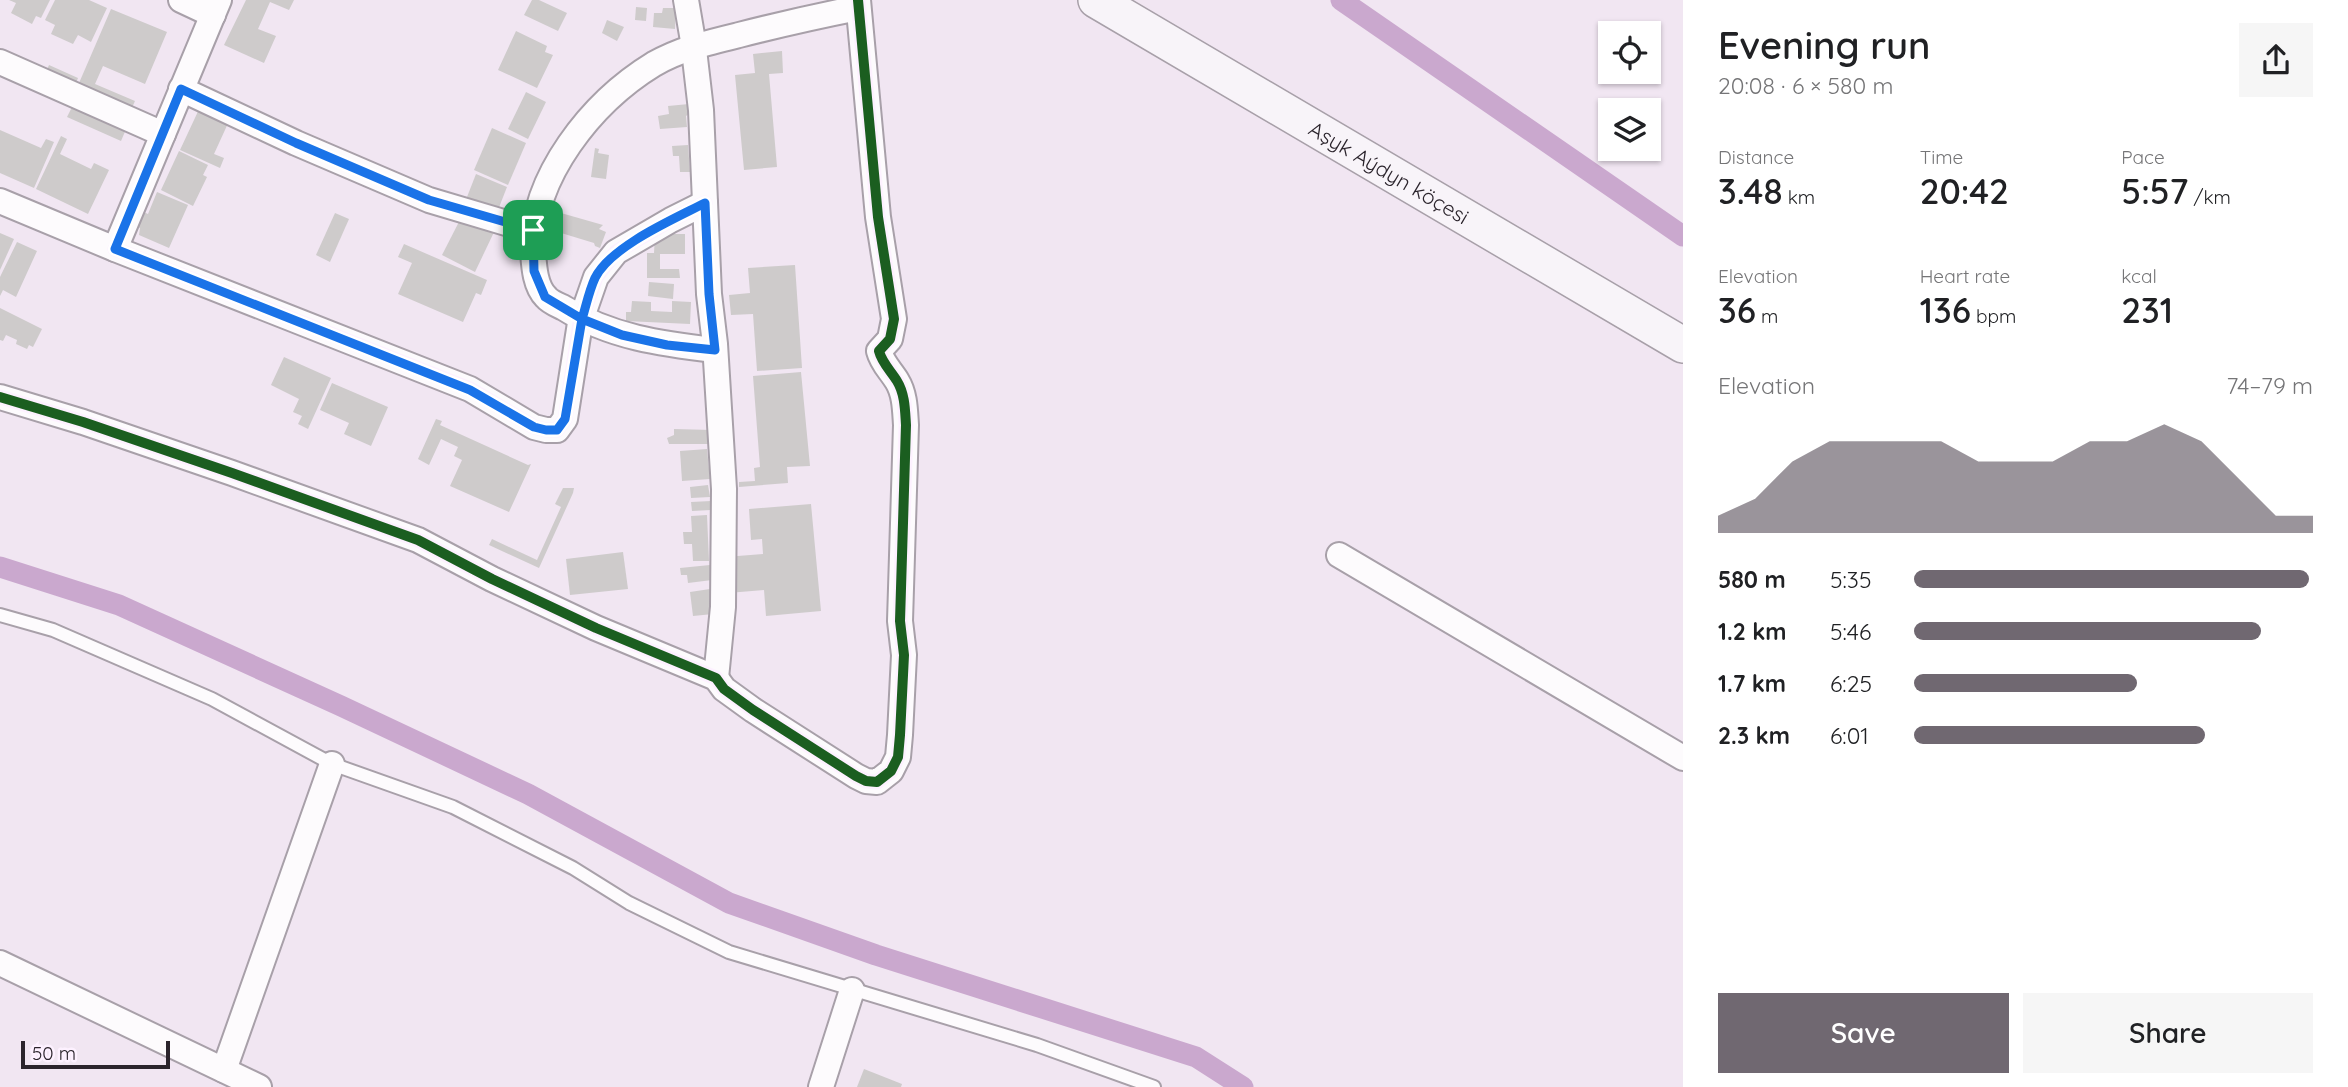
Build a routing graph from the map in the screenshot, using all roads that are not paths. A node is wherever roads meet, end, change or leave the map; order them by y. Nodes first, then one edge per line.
1 (181, 0) edge
2 (686, 0) edge
3 (1096, 0) edge
4 (858, 4) edge
5 (216, 7) edge
6 (694, 46) junction
7 (0, 62) edge
8 (181, 89) junction
9 (163, 134) junction
10 (0, 201) edge
11 (705, 203) junction
12 (533, 230) junction
13 (115, 249) junction
14 (582, 319) junction
15 (1683, 345) edge
16 (715, 350) junction
17 (0, 397) edge
18 (1339, 555) dead end
19 (0, 615) edge
20 (716, 678) junction
21 (1681, 752) edge
22 (332, 764) junction
23 (0, 963) edge
24 (852, 990) junction
25 (224, 1070) junction
26 (258, 1087) edge
27 (821, 1087) edge
28 (1154, 1087) edge

1 - 5 street
2 - 6 street
3 - 15 main road, Aşyk Aýdyn köçesi
4 - 6 street
4 - 20 street
5 - 8 street
6 - 11 street
6 - 12 street
7 - 9 street
8 - 9 street
8 - 12 street
9 - 13 street
10 - 13 street
11 - 14 street
11 - 16 street
12 - 14 street
13 - 14 street
14 - 16 street
16 - 20 street
17 - 20 street
18 - 21 street
19 - 22 lane
22 - 24 lane
22 - 25 street
23 - 25 street
24 - 27 street
24 - 28 lane
25 - 26 street

